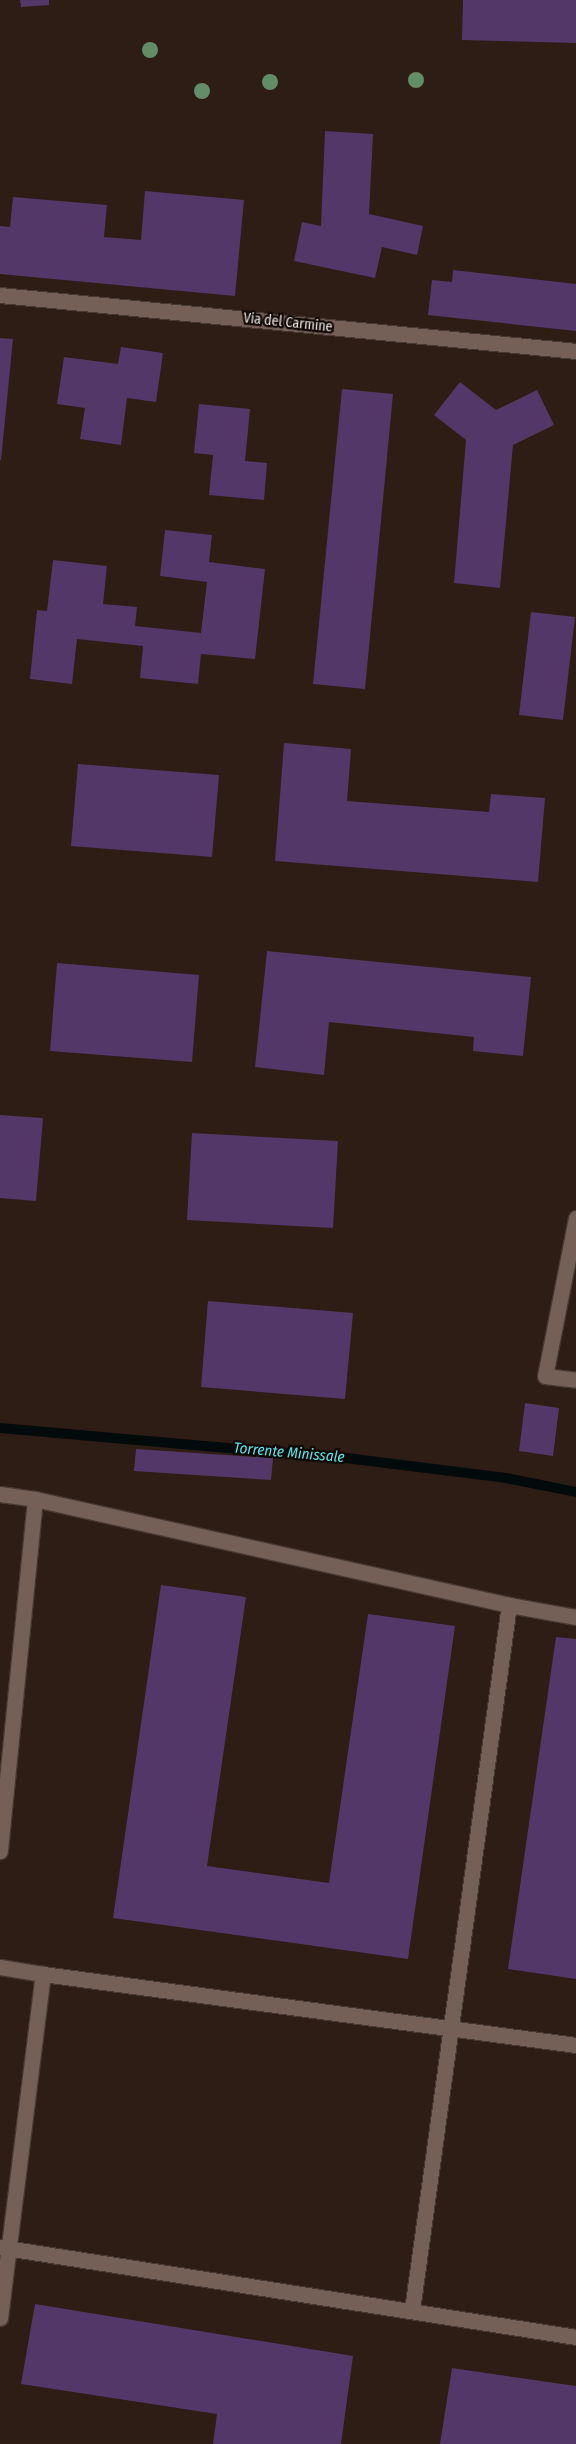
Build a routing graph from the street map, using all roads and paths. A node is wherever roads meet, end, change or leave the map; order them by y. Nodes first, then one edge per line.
1 (0, 295) edge
2 (576, 351) edge
3 (576, 1218) edge
4 (576, 1380) edge
5 (0, 1494) edge
6 (35, 1499) junction
7 (509, 1605) junction
8 (576, 1617) edge
9 (0, 1851) edge
10 (0, 1967) edge
11 (43, 1974) junction
12 (451, 2029) junction
13 (576, 2045) edge
14 (4, 2247) edge
15 (412, 2310) junction
16 (0, 2318) edge
17 (576, 2337) edge

1 - 2 street, Via del Carmine
3 - 4 street
5 - 6 street
6 - 7 street
6 - 9 street
7 - 8 street
7 - 12 street
10 - 11 street
11 - 12 street
11 - 14 street
12 - 13 street
12 - 15 street
14 - 15 street
14 - 16 street
15 - 17 street

